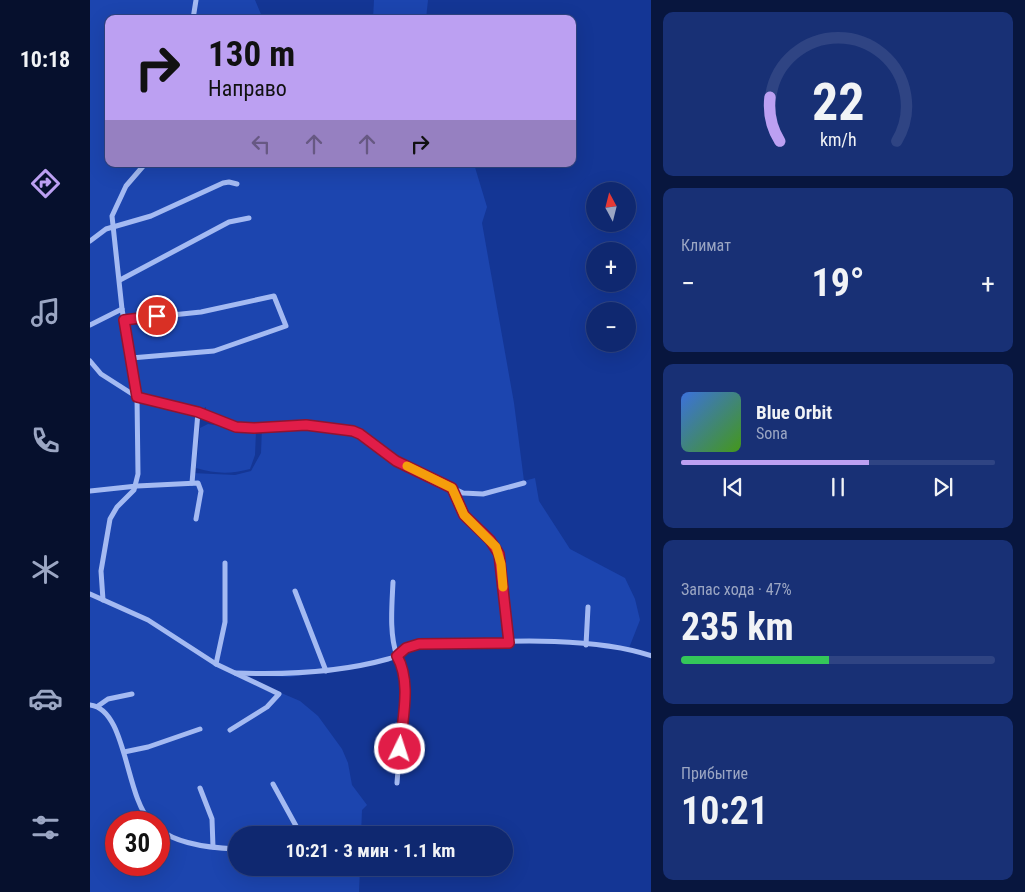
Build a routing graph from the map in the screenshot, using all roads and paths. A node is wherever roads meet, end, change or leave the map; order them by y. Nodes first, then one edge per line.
1 (196, 0) edge
2 (194, 15) edge
3 (143, 167) edge
4 (237, 184) dead end
5 (249, 218) dead end
6 (114, 227) junction
7 (90, 241) edge
8 (120, 280) junction
9 (122, 308) junction
10 (124, 320) junction
11 (90, 325) edge
12 (132, 358) junction
13 (90, 361) edge
14 (137, 397) junction
15 (198, 412) junction
16 (192, 483) junction
17 (524, 483) dead end
18 (137, 486) junction
19 (452, 488) junction
20 (90, 491) edge
21 (196, 519) dead end
22 (225, 563) dead end
23 (393, 582) dead end
24 (295, 591) dead end
25 (90, 594) edge
26 (102, 600) junction
27 (588, 607) dead end
28 (509, 643) junction
29 (586, 645) junction
30 (397, 656) junction
31 (651, 656) edge
32 (216, 664) junction
33 (326, 671) junction
34 (236, 673) junction
35 (132, 694) dead end
36 (90, 705) edge
37 (98, 706) junction
38 (200, 728) dead end
39 (230, 730) dead end
40 (124, 752) junction
41 (397, 783) dead end
42 (273, 784) dead end
43 (200, 788) dead end
44 (143, 811) edge
45 (296, 826) edge
46 (170, 837) edge
47 (213, 847) junction
48 (228, 849) edge

1 - 2 street
3 - 6 street
4 - 6 street
5 - 8 street
6 - 7 street
6 - 8 street
8 - 9 street
9 - 10 street
9 - 11 street
10 - 12 street
10 - 12 street
12 - 14 street
13 - 14 street
14 - 15 street
14 - 18 street
15 - 16 street
15 - 19 street
16 - 18 street
16 - 21 street
17 - 19 street
18 - 20 street
18 - 26 street
19 - 28 street
22 - 32 street
23 - 30 street
24 - 33 street
25 - 26 street
26 - 32 street
27 - 29 street
28 - 29 street
28 - 30 street
29 - 31 street
30 - 33 street
30 - 41 street
32 - 34 street
33 - 34 street
34 - 39 street
35 - 37 street
36 - 37 street
37 - 40 street
38 - 40 street
40 - 44 street
42 - 45 street
43 - 47 street
46 - 47 street
47 - 48 street

